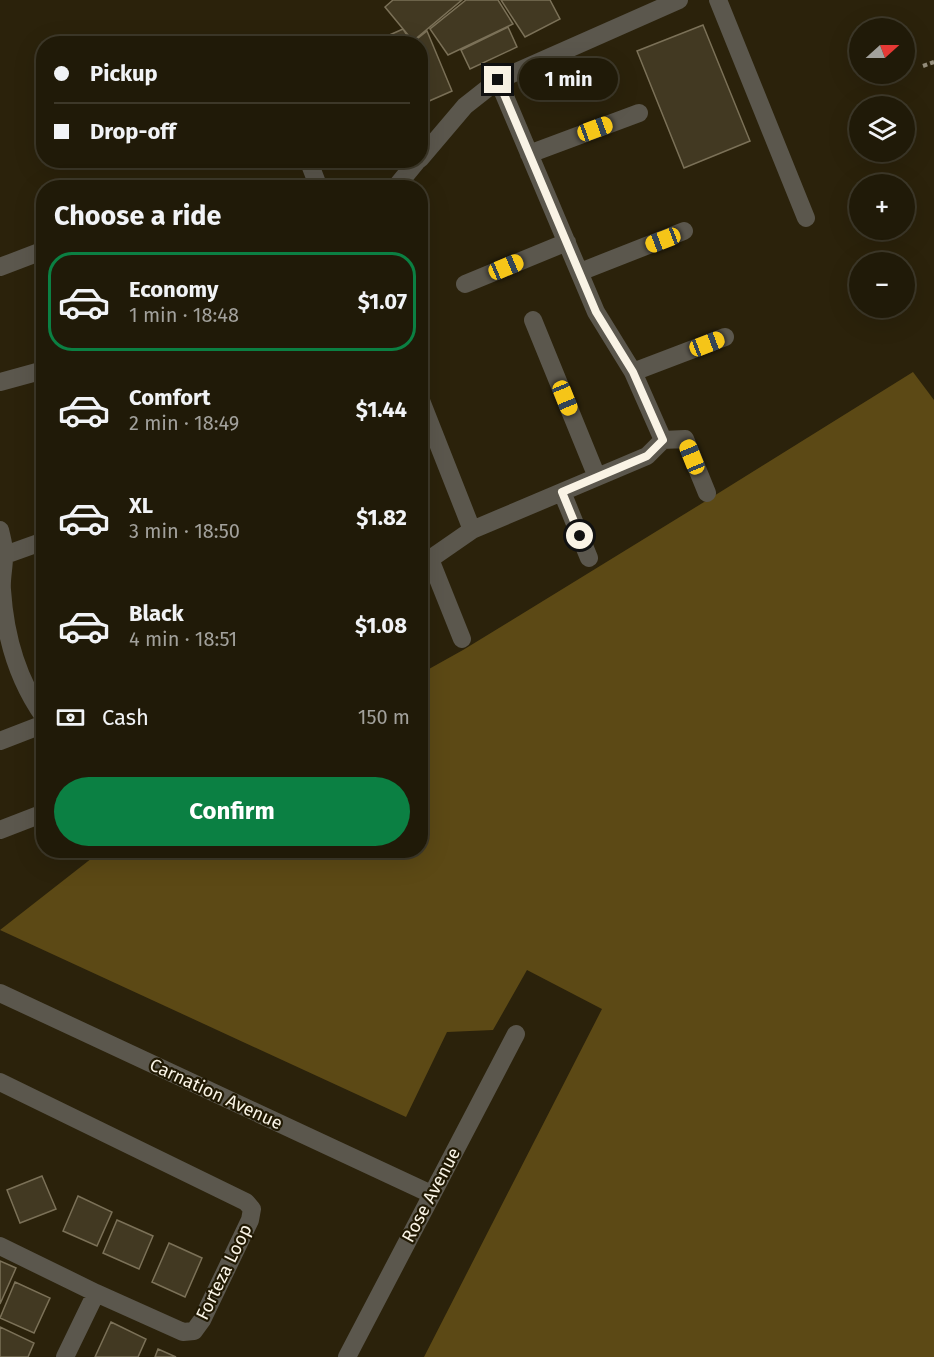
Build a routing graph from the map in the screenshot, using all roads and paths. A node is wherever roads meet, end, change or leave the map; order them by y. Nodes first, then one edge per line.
1 (679, 0) edge
2 (718, 0) edge
3 (934, 62) edge
4 (923, 66) dead end
5 (498, 80) junction
6 (639, 113) dead end
7 (428, 149) edge
8 (529, 154) junction
9 (412, 168) edge
10 (402, 180) edge
11 (806, 218) dead end
12 (684, 231) dead end
13 (567, 242) junction
14 (36, 253) edge
15 (0, 267) edge
16 (580, 272) junction
17 (465, 284) dead end
18 (533, 320) dead end
19 (725, 337) dead end
20 (36, 372) edge
21 (633, 372) junction
22 (0, 382) edge
23 (428, 418) edge
24 (663, 440) junction
25 (597, 477) junction
26 (562, 492) junction
27 (707, 493) dead end
28 (0, 530) edge
29 (472, 530) junction
30 (36, 544) edge
31 (5, 555) junction
32 (589, 558) dead end
33 (428, 561) edge
34 (428, 569) edge
35 (1, 587) edge
36 (462, 639) dead end
37 (36, 699) edge
38 (36, 727) edge
39 (0, 741) edge
40 (36, 816) edge
41 (0, 830) edge
42 (0, 993) edge
43 (516, 1034) dead end
44 (0, 1082) edge
45 (431, 1194) junction
46 (0, 1246) edge
47 (96, 1293) junction
48 (66, 1357) edge
49 (346, 1357) edge

1 - 5 street
2 - 11 street
3 - 4 path
5 - 7 street
5 - 8 street
6 - 8 street
8 - 13 street
9 - 10 street
12 - 16 street
13 - 16 street
13 - 17 street
14 - 15 street
16 - 21 street
18 - 25 street
19 - 21 street
20 - 22 street
21 - 24 street
23 - 29 street
24 - 25 street
24 - 27 street
25 - 26 street
26 - 29 street
26 - 32 street
28 - 31 street
29 - 33 street
30 - 31 street
31 - 35 street
34 - 36 street
35 - 37 street
38 - 39 street
40 - 41 street
42 - 45 street, Carnation Avenue
43 - 45 street, Rose Avenue
44 - 47 street, Forteza Loop
45 - 49 street, Rose Avenue
46 - 47 street, Forteza Loop
47 - 48 street

